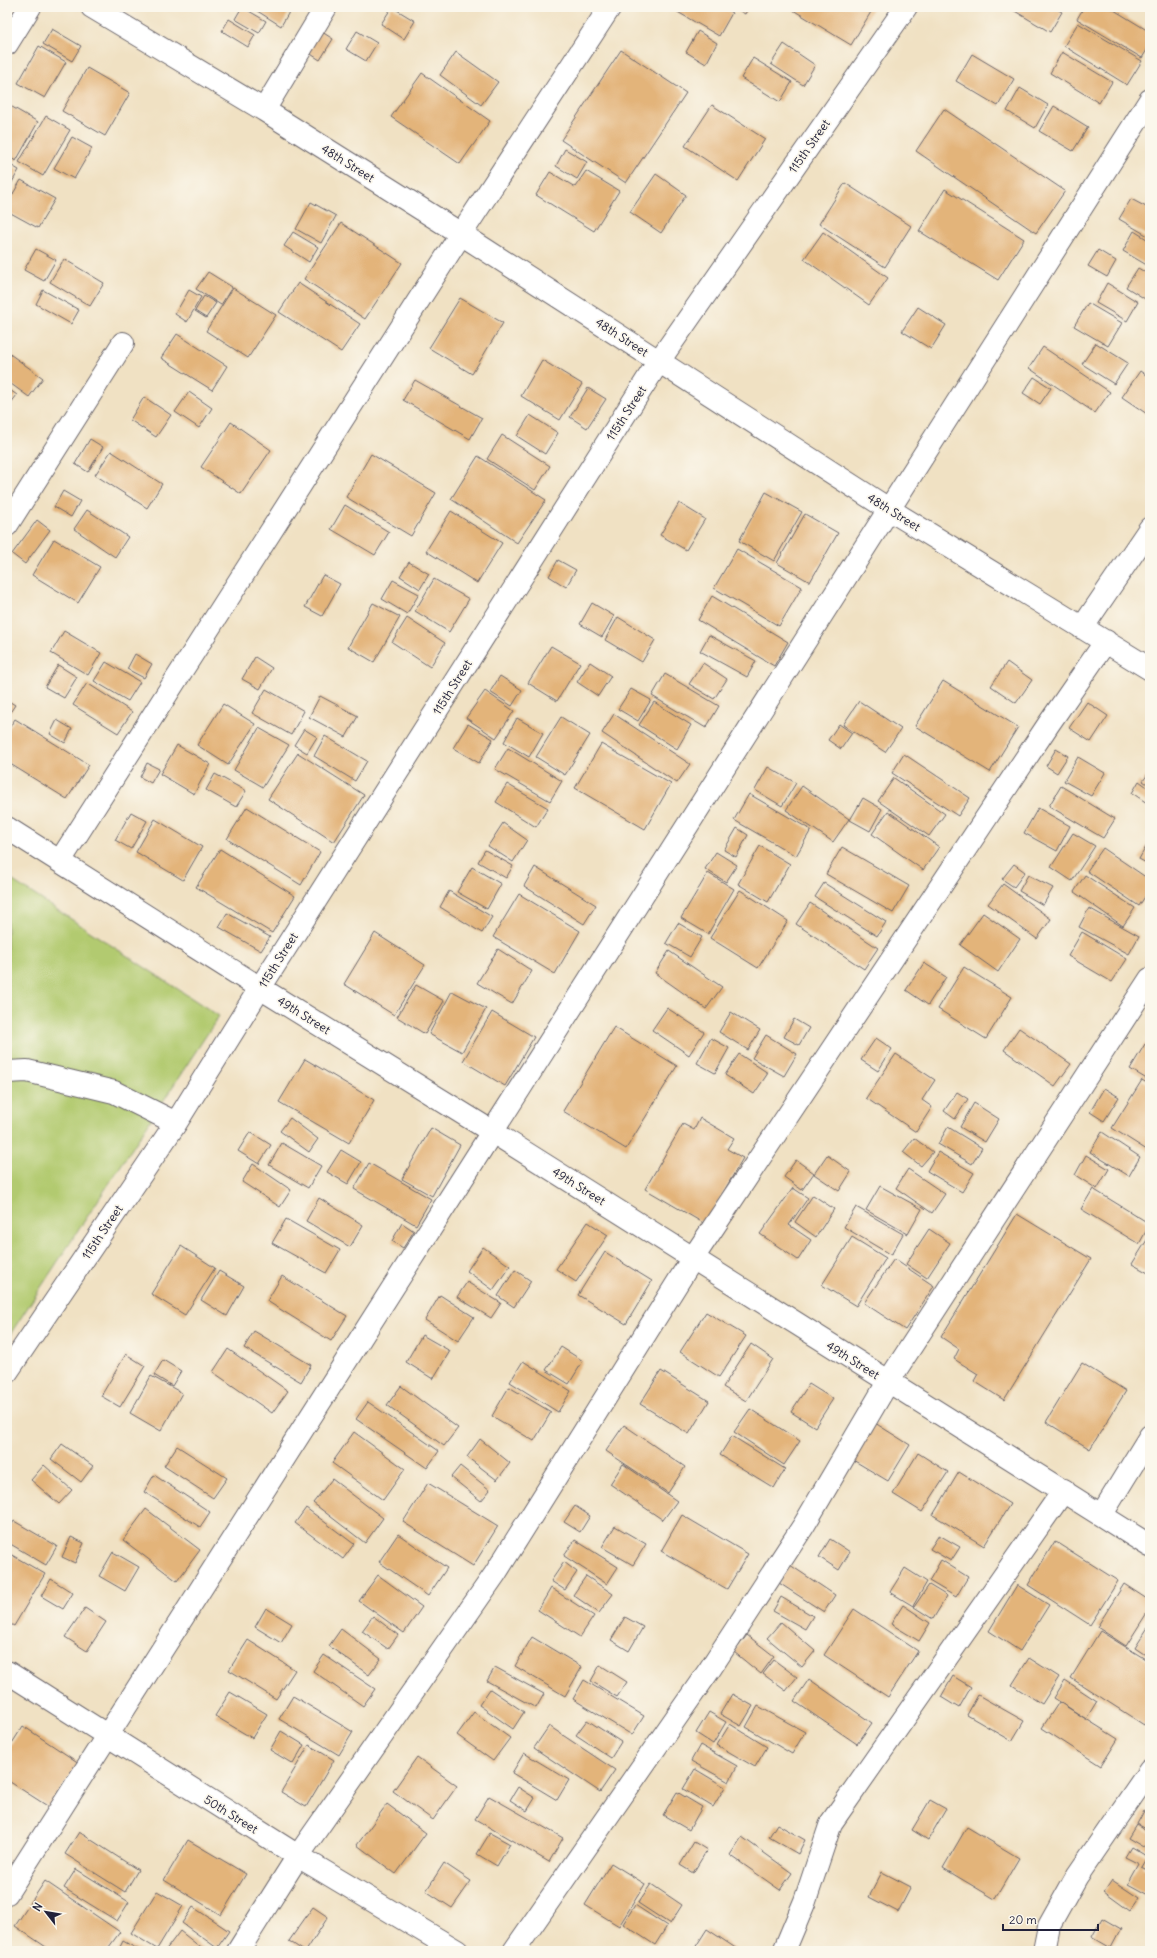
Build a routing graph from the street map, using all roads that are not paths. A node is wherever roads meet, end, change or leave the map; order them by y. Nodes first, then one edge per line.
1 (30, 7) edge
2 (92, 7) edge
3 (326, 7) edge
4 (610, 7) edge
5 (906, 7) edge
6 (7, 44) edge
7 (1150, 100) edge
8 (264, 110) junction
9 (461, 234) junction
10 (123, 343) dead end
11 (659, 362) junction
12 (890, 510) junction
13 (7, 524) edge
14 (1150, 528) edge
15 (1082, 628) junction
16 (1106, 641) junction
17 (1150, 669) edge
18 (7, 828) edge
19 (60, 861) junction
20 (1150, 979) edge
21 (260, 988) junction
22 (7, 1072) edge
23 (176, 1124) junction
24 (492, 1131) junction
25 (693, 1258) junction
26 (7, 1372) edge
27 (888, 1382) junction
28 (1150, 1436) edge
29 (1064, 1490) junction
30 (1102, 1514) junction
31 (1150, 1546) edge
32 (7, 1672) edge
33 (108, 1737) junction
34 (1150, 1770) edge
35 (298, 1856) junction
36 (7, 1893) edge
37 (238, 1951) edge
38 (457, 1951) edge
39 (514, 1951) edge
40 (784, 1951) edge
41 (1044, 1951) edge

1 - 6 street
2 - 8 street, 48th Street
3 - 8 street
4 - 9 street
5 - 11 street, 115th Street
7 - 12 street
8 - 9 street, 48th Street
9 - 11 street, 48th Street
9 - 19 street
10 - 13 street
11 - 12 street, 48th Street
11 - 21 street, 115th Street
12 - 15 street, 48th Street
12 - 24 street
14 - 15 street
15 - 16 street, 48th Street
16 - 17 street, 48th Street
16 - 25 street
18 - 19 street, 49th Street
19 - 21 street, 49th Street
20 - 27 street
21 - 23 street, 115th Street
21 - 24 street, 49th Street
22 - 23 street
23 - 26 street, 115th Street
24 - 25 street, 49th Street
24 - 33 street
25 - 27 street, 49th Street
25 - 35 street
27 - 29 street, 49th Street
27 - 39 street
28 - 30 street
29 - 30 street, 49th Street
29 - 40 street
30 - 31 street, 49th Street
32 - 33 street, 50th Street
33 - 35 street, 50th Street
33 - 36 street
34 - 41 street
35 - 37 street
35 - 38 street, 50th Street

